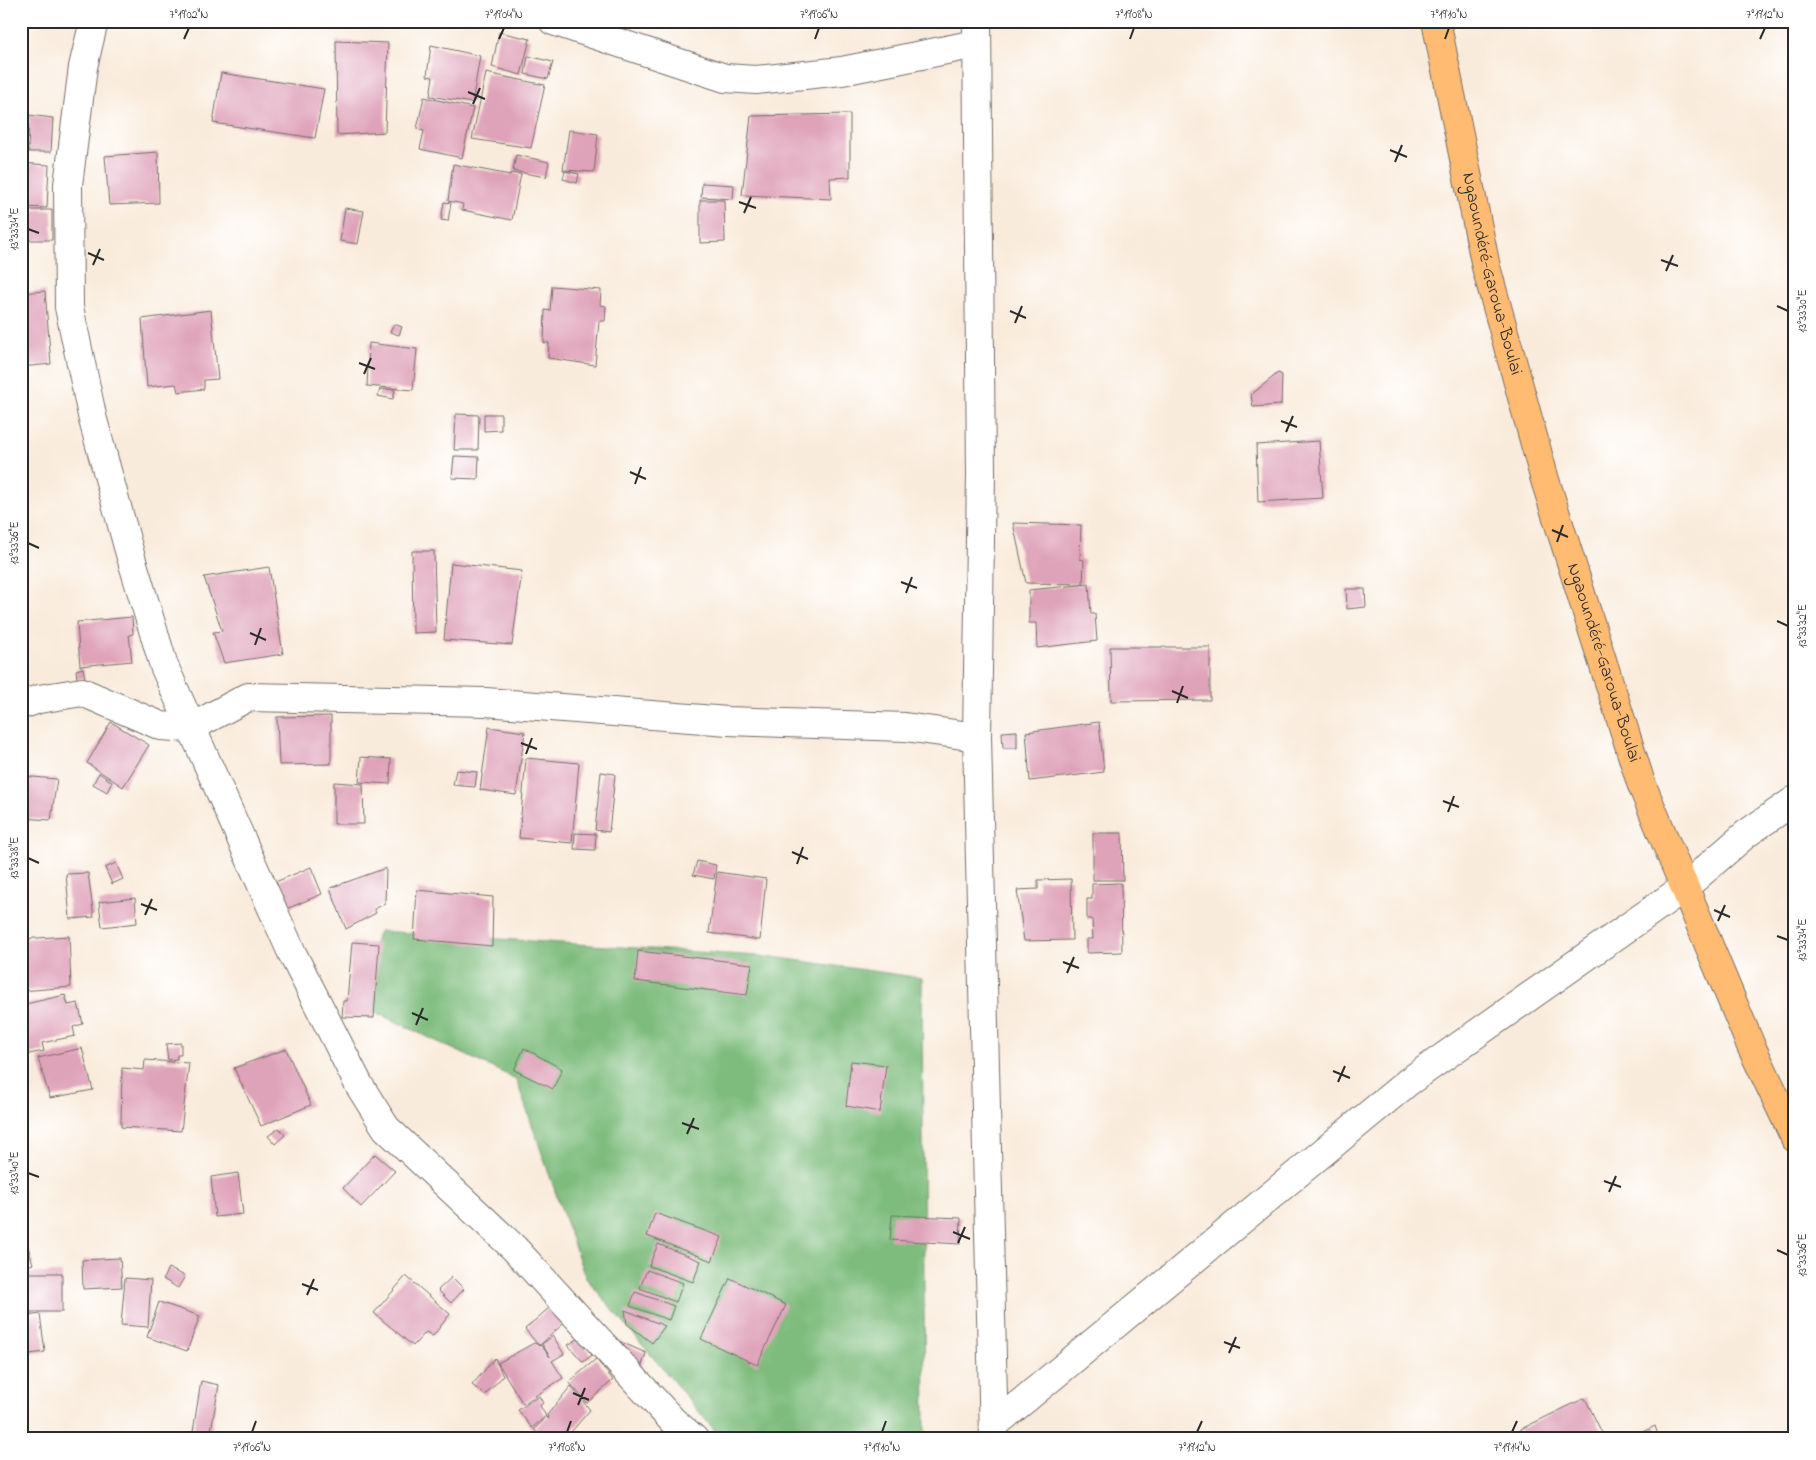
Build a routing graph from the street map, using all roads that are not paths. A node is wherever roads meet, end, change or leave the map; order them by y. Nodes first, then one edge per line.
1 (94, 21) edge
2 (553, 21) edge
3 (1436, 21) edge
4 (976, 32) edge
5 (21, 705) edge
6 (190, 728) junction
7 (977, 737) junction
8 (1795, 800) edge
9 (1685, 887) junction
10 (1795, 1138) edge
11 (994, 1432) edge
12 (694, 1439) edge

1 - 6 street
2 - 4 street
3 - 9 highway, Ngaoundéré-Garoua-Boulai
4 - 7 street
5 - 6 street
6 - 7 street
6 - 12 street
7 - 11 street
8 - 9 street
9 - 10 highway, Ngaoundéré-Garoua-Boulai
9 - 11 street

